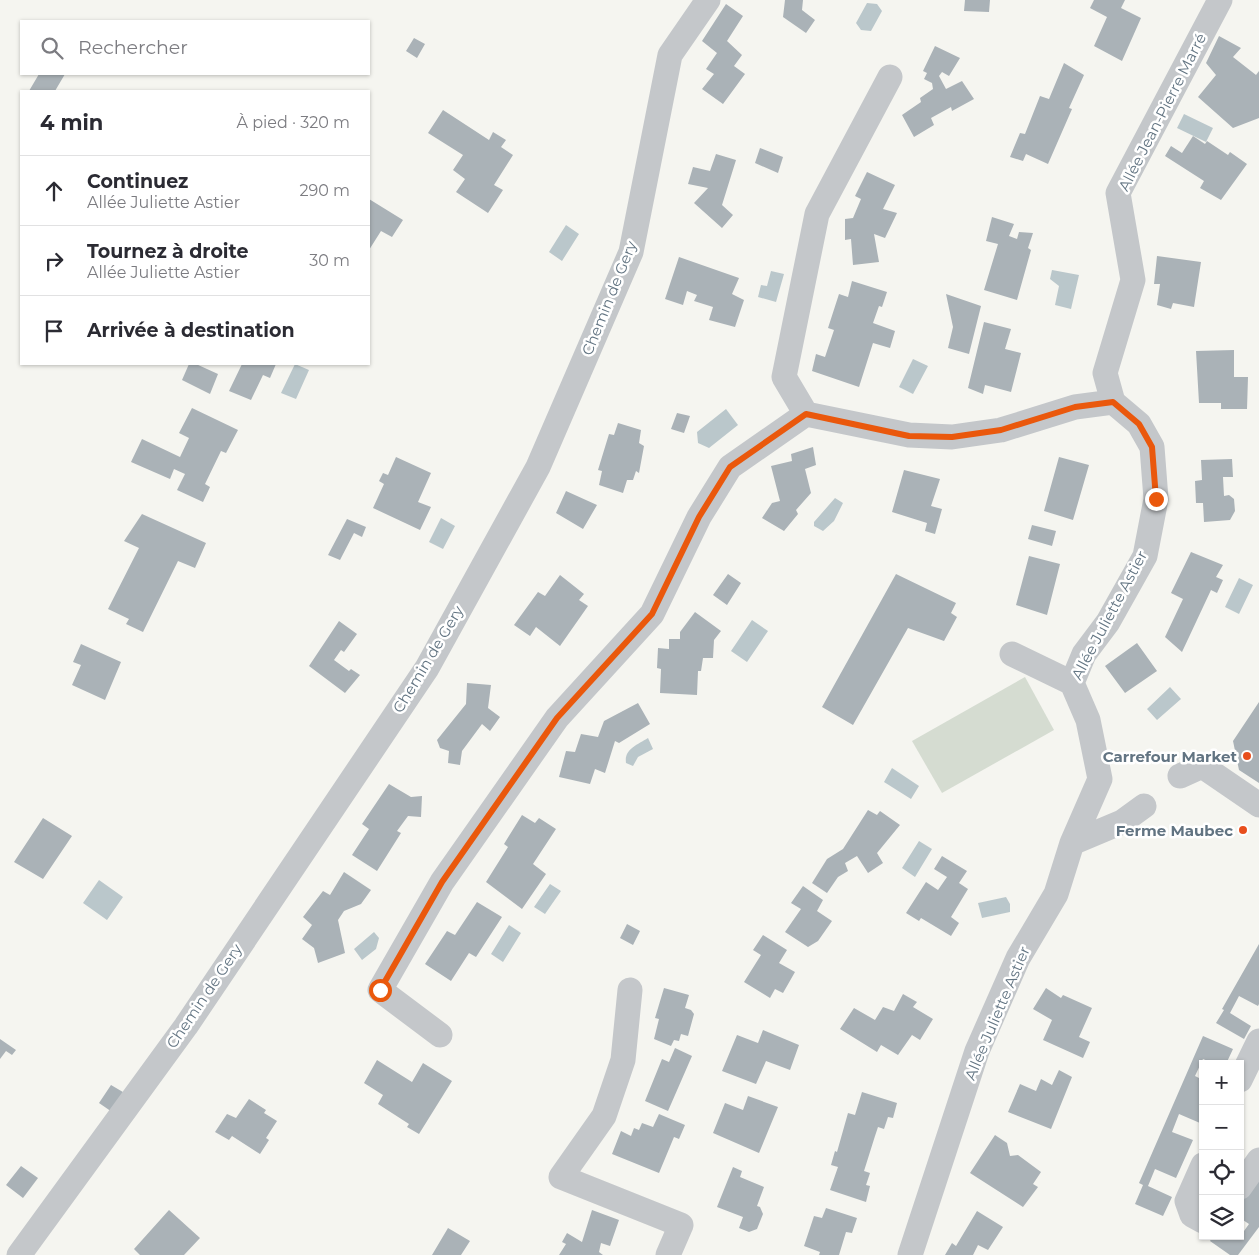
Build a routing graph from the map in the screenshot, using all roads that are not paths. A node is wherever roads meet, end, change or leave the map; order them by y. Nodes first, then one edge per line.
1 (708, 0) edge
2 (1220, 0) edge
3 (890, 77) dead end
4 (1113, 402) junction
5 (806, 414) junction
6 (1012, 654) dead end
7 (1072, 683) junction
8 (1180, 776) dead end
9 (1259, 804) edge
10 (1144, 806) dead end
11 (1072, 843) junction
12 (630, 990) dead end
13 (440, 1035) dead end
14 (1256, 1052) edge
15 (1244, 1073) edge
16 (1259, 1160) edge
17 (1199, 1174) edge
18 (1244, 1181) edge
19 (1199, 1219) edge
20 (19, 1255) edge
21 (668, 1255) edge
22 (910, 1255) edge

1 - 20 street, Chemin de Gery
2 - 4 street, Allée Jean-Pierre Marré
3 - 5 street
4 - 5 street
4 - 7 street, Allée Juliette Astier
5 - 13 street
6 - 7 street
7 - 11 street, Allée Juliette Astier
8 - 9 street
10 - 11 street
11 - 22 street, Allée Juliette Astier
12 - 21 street
14 - 15 street
16 - 18 street
17 - 19 street

